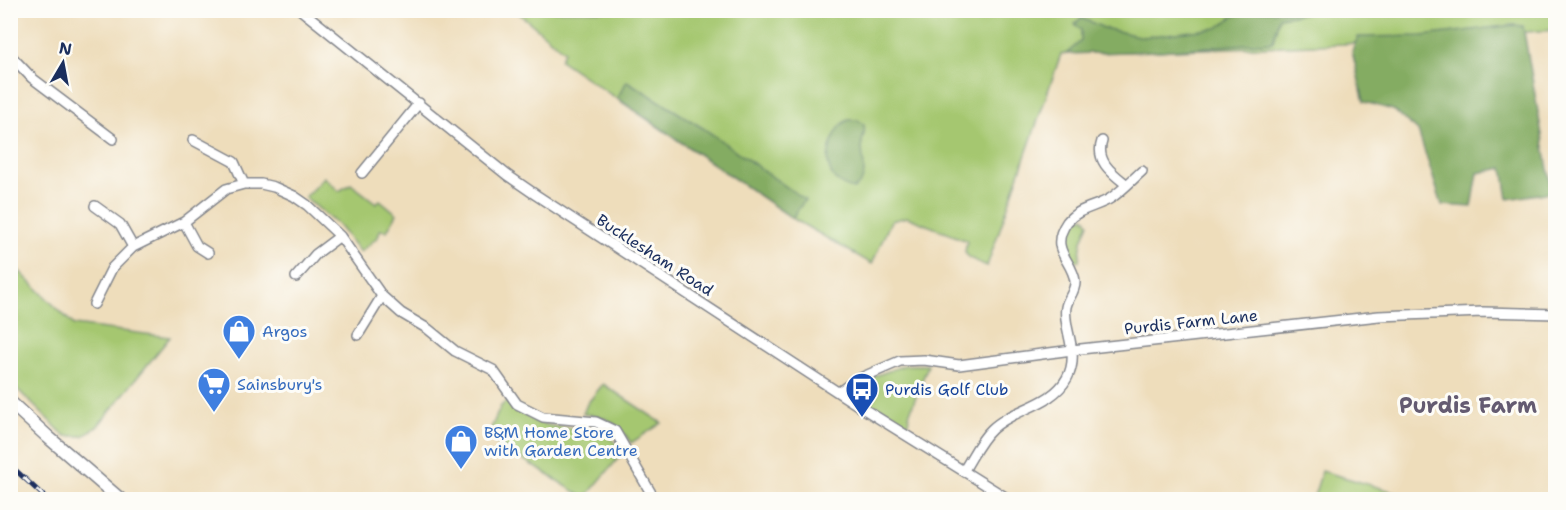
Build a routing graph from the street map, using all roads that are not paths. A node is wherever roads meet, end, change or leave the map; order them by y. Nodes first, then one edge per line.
1 (301, 10) edge
2 (10, 55) edge
3 (419, 104) junction
4 (113, 139) dead end
5 (193, 141) dead end
6 (1102, 141) dead end
7 (1142, 171) dead end
8 (362, 173) dead end
9 (244, 184) junction
10 (1127, 185) junction
11 (95, 206) dead end
12 (184, 222) junction
13 (340, 236) junction
14 (133, 247) junction
15 (208, 253) dead end
16 (296, 277) dead end
17 (382, 296) junction
18 (94, 304) dead end
19 (1556, 314) edge
20 (358, 335) dead end
21 (1072, 350) junction
22 (839, 392) junction
23 (10, 402) edge
24 (964, 470) junction
25 (121, 500) edge
26 (655, 500) edge
27 (1010, 500) edge

1 - 3 street, Bucklesham Road
2 - 4 street
3 - 8 street
3 - 22 street, Bucklesham Road
5 - 9 street
6 - 10 street
7 - 10 street
9 - 12 street
9 - 13 street
10 - 21 street
11 - 14 street
12 - 14 street
12 - 15 street
13 - 16 street
13 - 17 street
14 - 18 street
17 - 20 street
17 - 26 street
19 - 21 street, Purdis Farm Lane
21 - 22 street, Purdis Farm Lane
21 - 24 street
22 - 24 street, Bucklesham Road
23 - 25 main road
24 - 27 street, Bucklesham Road

